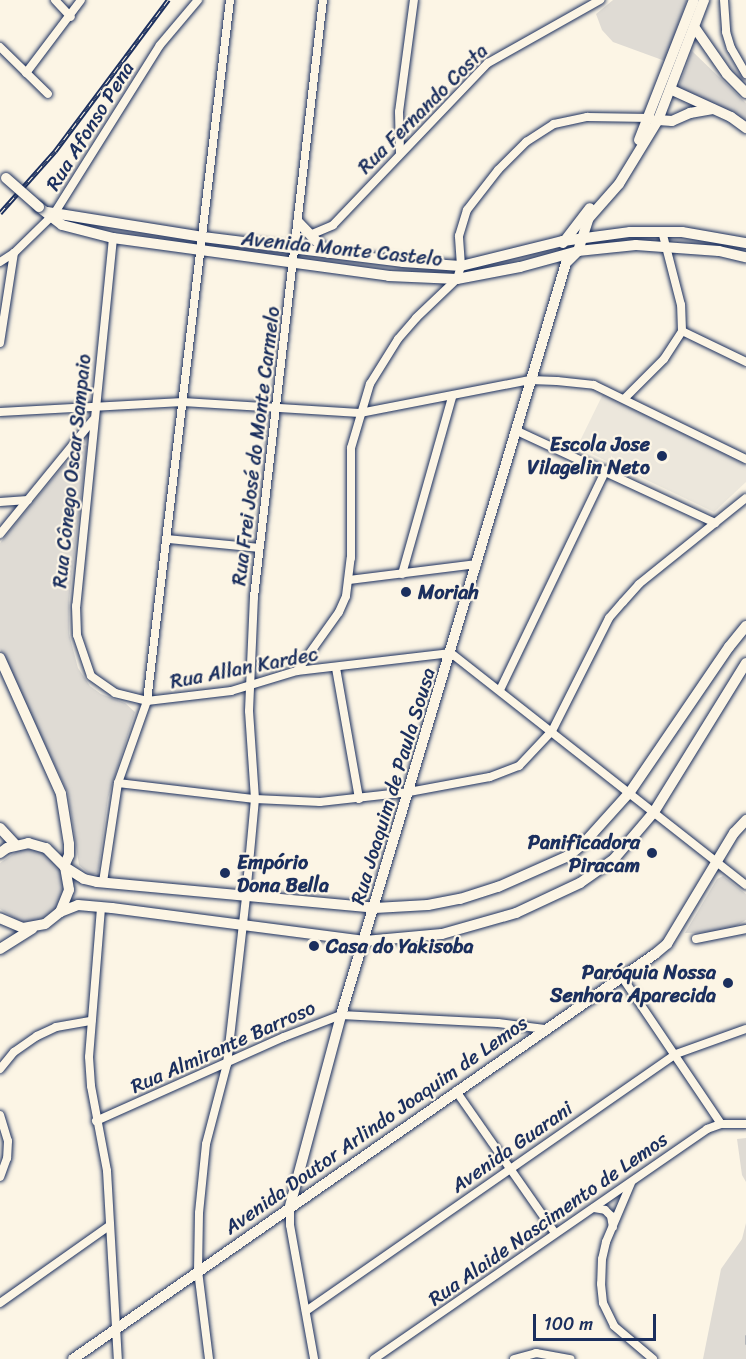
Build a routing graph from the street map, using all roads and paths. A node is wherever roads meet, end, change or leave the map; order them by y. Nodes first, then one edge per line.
1 (55, 0) edge
2 (81, 0) edge
3 (198, 0) edge
4 (230, 0) edge
5 (323, 0) edge
6 (414, 0) edge
7 (600, 0) edge
8 (701, 0) edge
9 (724, 0) edge
10 (587, 3) edge
11 (71, 17) junction
12 (695, 28) junction
13 (0, 47) edge
14 (26, 73) junction
15 (746, 74) edge
16 (672, 90) junction
17 (746, 93) edge
18 (48, 94) dead end
19 (713, 109) junction
20 (654, 119) junction
21 (746, 128) edge
22 (400, 153) junction
23 (3, 175) edge
24 (47, 212) junction
25 (298, 222) junction
26 (662, 231) junction
27 (310, 235) junction
28 (203, 237) junction
29 (113, 238) junction
30 (582, 238) junction
31 (563, 241) junction
32 (746, 243) edge
33 (666, 246) junction
34 (296, 249) junction
35 (201, 251) junction
36 (578, 251) junction
37 (14, 253) junction
38 (328, 253) junction
39 (746, 257) edge
40 (564, 259) junction
41 (0, 262) edge
42 (294, 264) junction
43 (460, 266) junction
44 (457, 279) junction
45 (682, 331) junction
46 (0, 343) edge
47 (746, 362) edge
48 (530, 381) junction
49 (452, 397) junction
50 (625, 398) junction
51 (183, 402) junction
52 (278, 406) junction
53 (94, 408) junction
54 (0, 412) edge
55 (360, 413) junction
56 (93, 420) junction
57 (516, 430) junction
58 (746, 459) edge
59 (606, 470) junction
60 (746, 498) edge
61 (28, 500) junction
62 (0, 502) edge
63 (715, 523) junction
64 (0, 534) edge
65 (168, 539) junction
66 (259, 548) junction
67 (477, 564) junction
68 (402, 574) junction
69 (350, 580) junction
70 (746, 626) edge
71 (452, 653) junction
72 (0, 658) edge
73 (746, 663) edge
74 (336, 668) junction
75 (297, 670) junction
76 (249, 686) junction
77 (500, 690) junction
78 (115, 693) joint
79 (147, 701) junction
80 (552, 731) junction
81 (118, 783) junction
82 (409, 792) junction
83 (630, 792) junction
84 (255, 799) junction
85 (359, 799) junction
86 (654, 812) junction
87 (746, 820) edge
88 (0, 828) edge
89 (16, 845) junction
90 (0, 853) edge
91 (716, 862) junction
92 (64, 867) junction
93 (103, 882) junction
94 (746, 885) edge
95 (246, 896) junction
96 (101, 908) junction
97 (375, 908) junction
98 (60, 912) junction
99 (0, 919) edge
100 (243, 924) junction
101 (35, 927) junction
102 (746, 929) edge
103 (696, 939) dead end
104 (365, 941) junction
105 (0, 949) edge
106 (622, 977) junction
107 (341, 1015) junction
108 (91, 1021) junction
109 (545, 1029) junction
110 (746, 1029) edge
111 (676, 1054) junction
112 (227, 1064) junction
113 (0, 1069) edge
114 (456, 1091) junction
115 (0, 1115) edge
116 (96, 1121) junction
117 (722, 1124) junction
118 (746, 1124) edge
119 (510, 1168) junction
120 (296, 1176) junction
121 (0, 1177) edge
122 (631, 1183) junction
123 (316, 1188) junction
124 (290, 1206) junction
125 (594, 1208) junction
126 (109, 1226) junction
127 (613, 1227) junction
128 (555, 1233) junction
129 (198, 1271) junction
130 (0, 1303) edge
131 (306, 1311) junction
132 (115, 1329) junction
133 (73, 1359) edge
134 (118, 1359) edge
135 (209, 1359) edge
136 (314, 1359) edge
137 (374, 1359) edge
138 (514, 1359) edge
139 (570, 1359) edge
140 (653, 1359) edge

1 - 11 street
2 - 11 street
3 - 24 street, Rua Afonso Pena
4 - 28 street
5 - 25 street, Rua Frei José do Monte Carmelo
6 - 22 street
7 - 10 street, Rua Fernando Costa
8 - 12 main road
8 - 20 main road
9 - 15 street
10 - 22 street, Rua Fernando Costa
11 - 14 street
12 - 16 main road
12 - 17 main road
13 - 14 street
14 - 18 street
16 - 19 main road
16 - 20 main road
19 - 20 main road
19 - 21 main road
20 - 30 main road
20 - 31 main road
20 - 43 street
22 - 27 street, Rua Fernando Costa
23 - 24 main road, Avenida Monte Castelo, bridge
24 - 28 main road, Avenida Monte Castelo
24 - 29 main road, Avenida Monte Castelo
24 - 37 street, Rua Afonso Pena
25 - 27 main road
25 - 34 street, Rua Frei José do Monte Carmelo
26 - 30 main road, Avenida Monte Castelo
26 - 32 main road, Avenida Monte Castelo
26 - 33 street
27 - 38 main road
28 - 34 main road, Avenida Monte Castelo
28 - 35 street
29 - 35 main road, Avenida Monte Castelo
29 - 53 street, Rua Cônego Oscar Sampaio
30 - 31 main road, Avenida Monte Castelo
30 - 36 main road
31 - 40 main road, Rua Joaquim de Paula Sousa
31 - 43 main road, Avenida Monte Castelo
33 - 36 main road, Avenida Monte Castelo
33 - 39 main road, Avenida Monte Castelo
33 - 45 street
34 - 38 main road, Avenida Monte Castelo
34 - 42 street, Rua Frei José do Monte Carmelo
35 - 42 main road, Avenida Monte Castelo
35 - 51 street
36 - 40 main road, Avenida Monte Castelo
37 - 41 street, Rua Afonso Pena
37 - 46 street
38 - 43 main road, Avenida Monte Castelo
40 - 44 main road, Avenida Monte Castelo
40 - 48 main road, Rua Joaquim de Paula Sousa
42 - 44 main road, Avenida Monte Castelo
42 - 52 street, Rua Frei José do Monte Carmelo
43 - 44 street
44 - 55 street
45 - 47 street
45 - 50 street
48 - 49 street
48 - 50 street
48 - 57 main road, Rua Joaquim de Paula Sousa
49 - 55 street
49 - 68 street
50 - 58 street
51 - 52 street
51 - 53 street
51 - 65 street
52 - 55 street
52 - 66 street, Rua Frei José do Monte Carmelo
53 - 54 street
53 - 56 street, Rua Cônego Oscar Sampaio
55 - 69 street
56 - 61 street
56 - 78 street, Rua Cônego Oscar Sampaio
57 - 59 street
57 - 67 main road, Rua Joaquim de Paula Sousa
59 - 63 street
59 - 77 street
60 - 63 street
61 - 62 street
61 - 64 street
63 - 80 street
65 - 66 street
65 - 79 street
66 - 76 street, Rua Frei José do Monte Carmelo
67 - 68 street
67 - 71 main road, Rua Joaquim de Paula Sousa
68 - 69 street
69 - 75 street
70 - 83 main road
71 - 74 street, Rua Allan Kardec
71 - 77 street
71 - 82 main road, Rua Joaquim de Paula Sousa
72 - 92 main road
73 - 86 main road
74 - 75 street, Rua Allan Kardec
74 - 85 street
75 - 76 street, Rua Allan Kardec
76 - 79 street, Rua Allan Kardec
76 - 84 street, Rua Frei José do Monte Carmelo
77 - 80 street
78 - 79 street, Rua Allan Kardec
79 - 81 street
80 - 82 street
80 - 83 street
81 - 84 street
81 - 93 street
82 - 85 street
82 - 97 main road, Rua Joaquim de Paula Sousa
83 - 86 street
83 - 97 main road
84 - 85 street
84 - 95 street, Rua Frei José do Monte Carmelo
86 - 91 street
86 - 104 main road
87 - 91 main road, Avenida Doutor Arlindo Joaquim de Lemos
88 - 89 main road
89 - 90 main road
89 - 92 main road
91 - 94 street
91 - 106 main road, Avenida Doutor Arlindo Joaquim de Lemos
92 - 93 main road
92 - 98 main road
93 - 95 main road
95 - 97 main road
95 - 100 street, Rua Frei José do Monte Carmelo
96 - 98 main road
96 - 100 main road
96 - 108 street
97 - 104 main road, Rua Joaquim de Paula Sousa
98 - 101 main road
99 - 101 main road
100 - 104 main road
100 - 112 street
101 - 105 main road
102 - 103 street
104 - 107 main road, Rua Joaquim de Paula Sousa
106 - 109 main road, Avenida Doutor Arlindo Joaquim de Lemos
106 - 111 street
107 - 109 street, Rua Almirante Barroso
107 - 112 street, Rua Almirante Barroso
107 - 120 main road, Rua Joaquim de Paula Sousa
108 - 113 street
108 - 116 street
109 - 114 main road, Avenida Doutor Arlindo Joaquim de Lemos
110 - 111 street, Avenida Guarani
111 - 117 street
111 - 119 street, Avenida Guarani
112 - 116 street, Rua Almirante Barroso
112 - 129 street
114 - 119 street
114 - 123 main road, Avenida Doutor Arlindo Joaquim de Lemos
115 - 121 street
116 - 126 street
117 - 118 street, Rua Alaide Nascimento de Lemos
117 - 122 street, Rua Alaide Nascimento de Lemos
119 - 128 street
119 - 131 street, Avenida Guarani
120 - 123 main road
120 - 124 main road, Rua Joaquim de Paula Sousa
122 - 125 street, Rua Alaide Nascimento de Lemos
122 - 127 street
123 - 124 main road, Avenida Doutor Arlindo Joaquim de Lemos
124 - 129 main road, Avenida Doutor Arlindo Joaquim de Lemos
124 - 131 street, Rua Joaquim de Paula Sousa
125 - 127 street
125 - 128 street, Rua Alaide Nascimento de Lemos
126 - 130 street
126 - 132 street
127 - 140 street
128 - 137 street, Rua Alaide Nascimento de Lemos
129 - 132 main road, Avenida Doutor Arlindo Joaquim de Lemos
129 - 135 street
131 - 136 street, Rua Joaquim de Paula Sousa
132 - 133 main road, Avenida Doutor Arlindo Joaquim de Lemos
132 - 134 street
138 - 139 street

